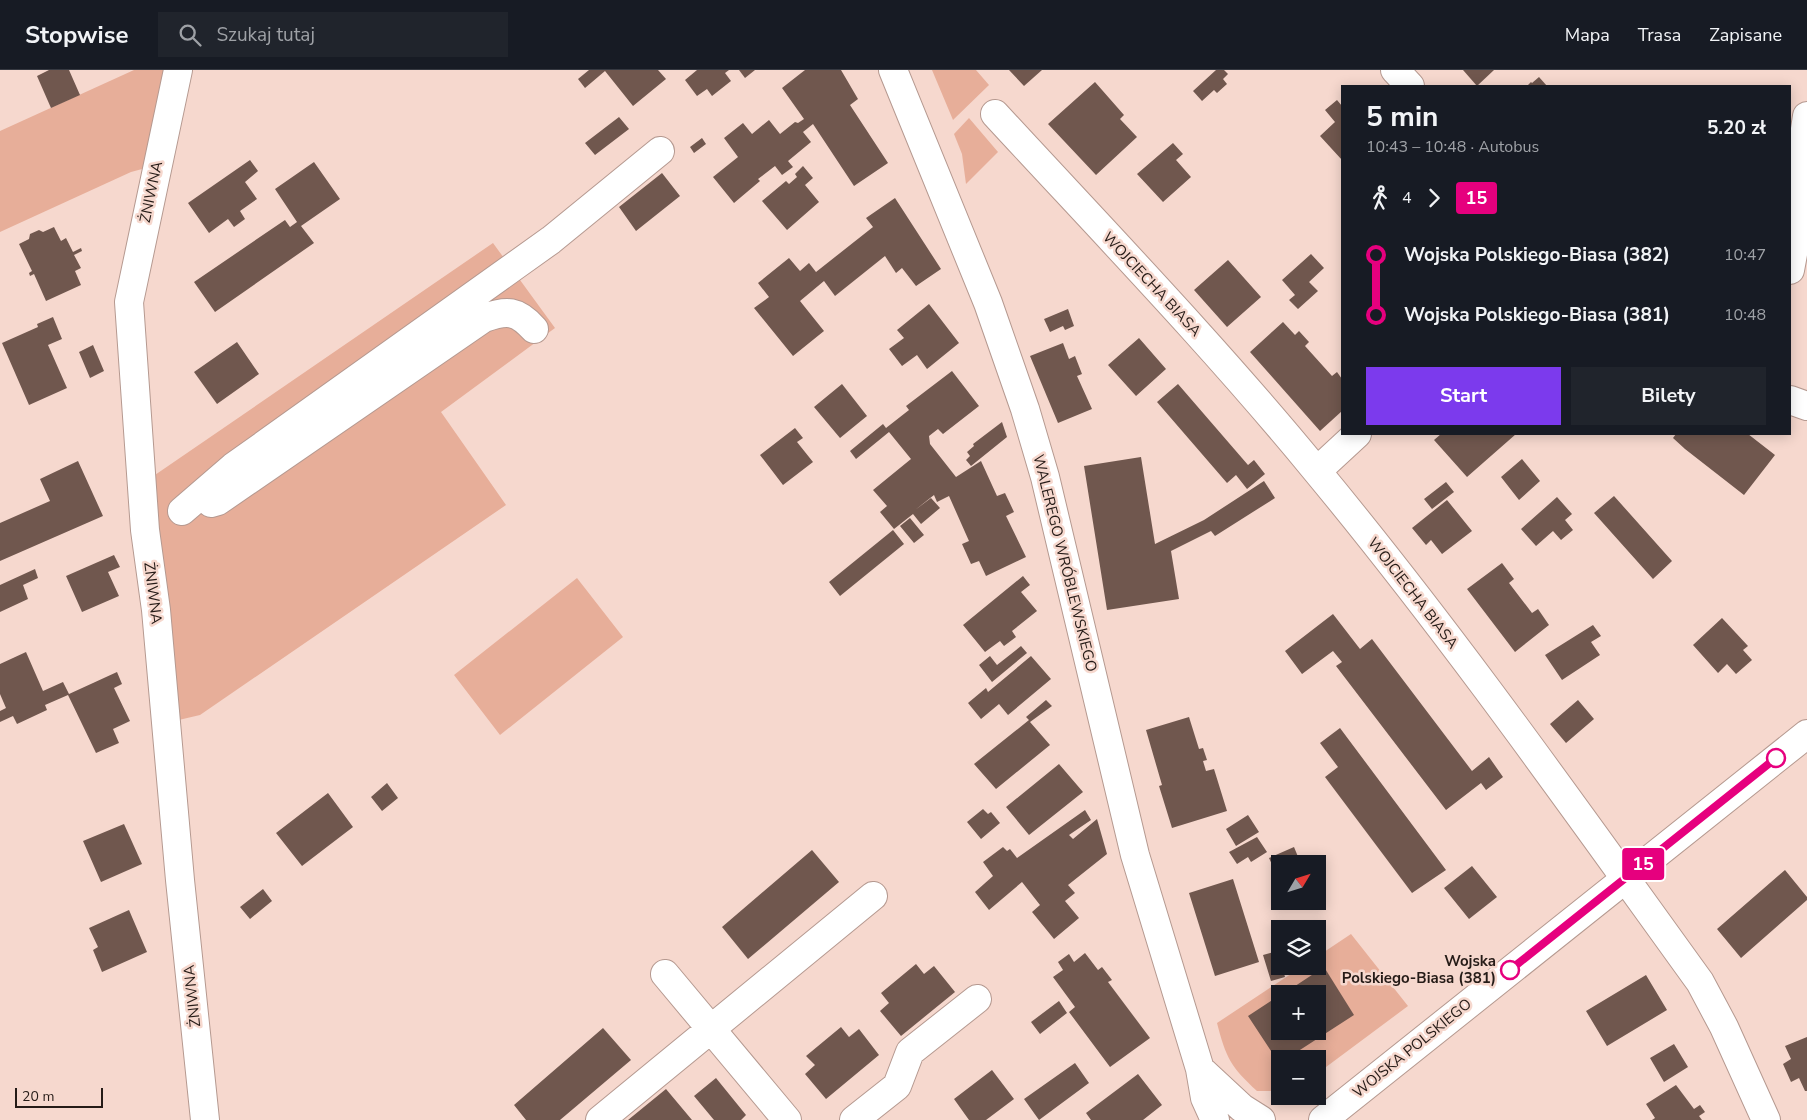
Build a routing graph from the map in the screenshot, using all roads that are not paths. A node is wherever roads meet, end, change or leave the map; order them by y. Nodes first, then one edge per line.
1 (178, 70) edge
2 (893, 70) edge
3 (1394, 70) edge
4 (1409, 85) edge
5 (995, 114) dead end
6 (1807, 116) edge
7 (660, 151) dead end
8 (1791, 265) edge
9 (534, 329) dead end
10 (1791, 400) edge
11 (1807, 406) edge
12 (1356, 435) edge
13 (1317, 471) junction
14 (182, 511) junction
15 (145, 530) junction
16 (1807, 734) edge
17 (1624, 879) junction
18 (872, 896) dead end
19 (664, 974) dead end
20 (977, 999) dead end
21 (711, 1029) junction
22 (1200, 1069) junction
23 (205, 1120) edge
24 (600, 1120) edge
25 (787, 1120) edge
26 (854, 1120) edge
27 (1215, 1120) edge
28 (1261, 1120) edge
29 (1323, 1120) edge
30 (1766, 1120) edge

1 - 15 street, ŻNIWNA
2 - 22 street, WALEREGO WRÓBLEWSKIEGO
3 - 4 street
5 - 13 street, WOJCIECHA BIASA
6 - 8 street
7 - 14 street
9 - 14 street
10 - 11 street
12 - 13 street
13 - 17 street, WOJCIECHA BIASA
14 - 15 street
15 - 23 street, ŻNIWNA
16 - 17 street, WOJSKA POLSKIEGO
17 - 29 street, WOJSKA POLSKIEGO
17 - 30 street, WOJCIECHA BIASA
18 - 21 street
19 - 21 street
20 - 26 street
21 - 24 street
21 - 25 street
22 - 27 street, WALEREGO WRÓBLEWSKIEGO
22 - 28 street

